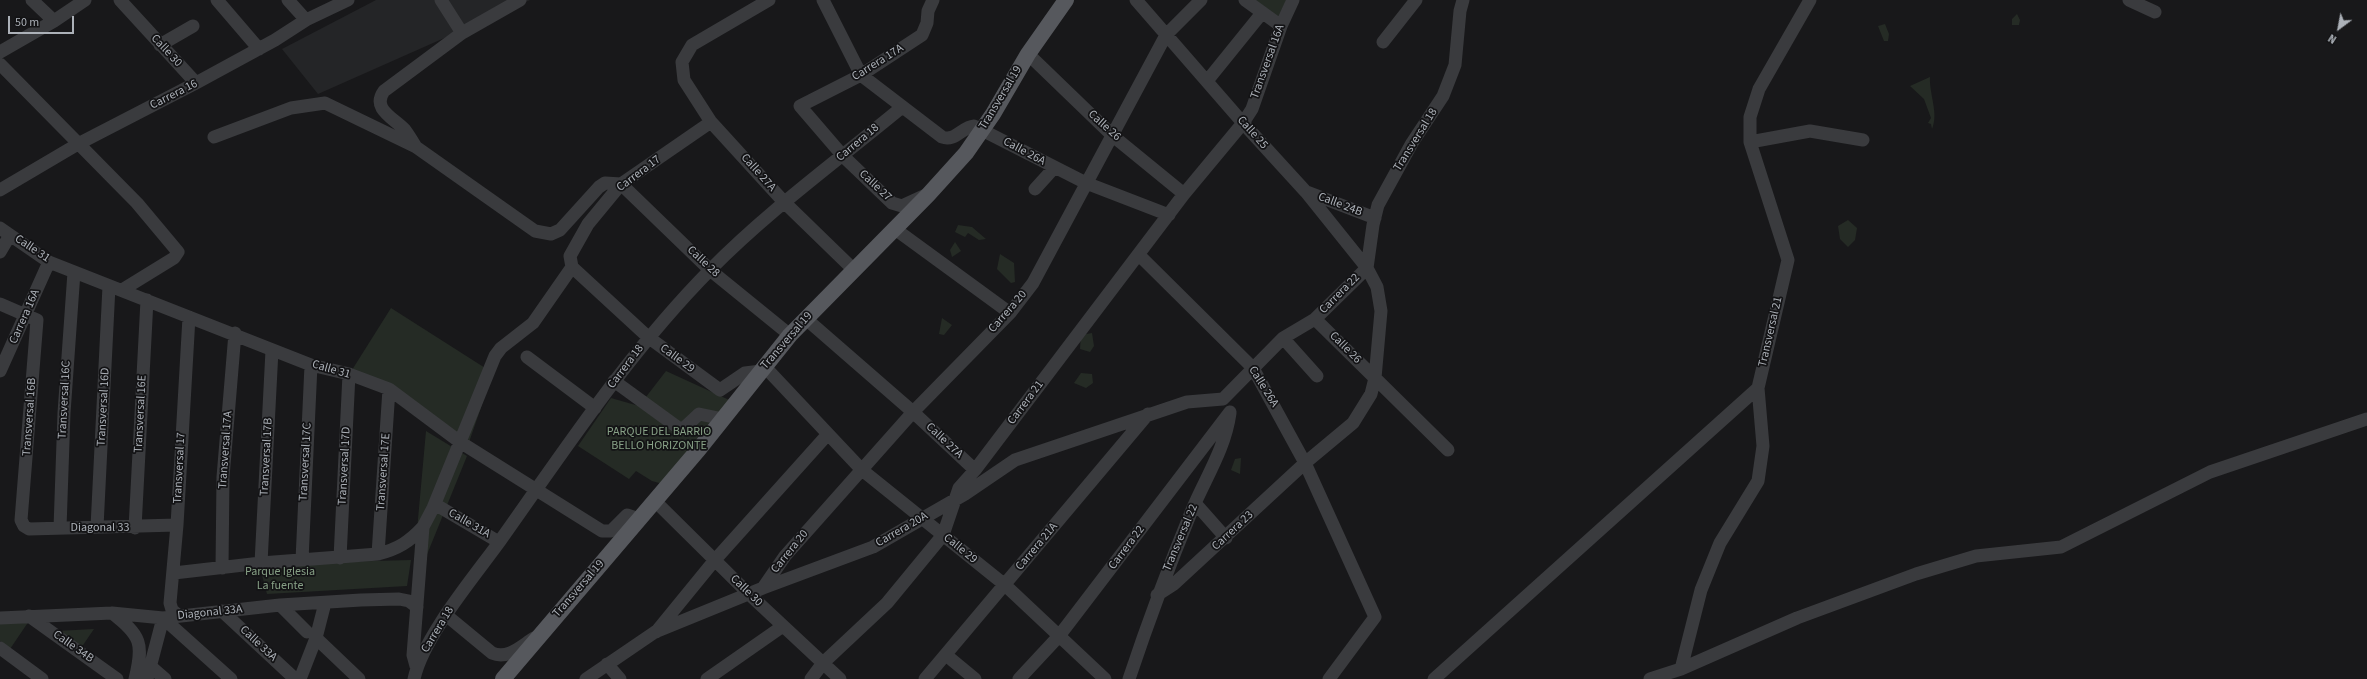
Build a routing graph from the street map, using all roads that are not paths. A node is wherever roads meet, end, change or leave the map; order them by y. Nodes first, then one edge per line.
1 (32, 0) edge
2 (85, 0) edge
3 (120, 0) edge
4 (217, 0) edge
5 (288, 0) edge
6 (348, 0) edge
7 (441, 0) edge
8 (520, 0) edge
9 (822, 0) edge
10 (1136, 0) edge
11 (1201, 0) edge
12 (1245, 0) edge
13 (1293, 0) edge
14 (1416, 0) edge
15 (1810, 0) edge
16 (2129, 0) edge
17 (765, 1) edge
18 (1065, 1) edge
19 (928, 4) edge
20 (1459, 4) edge
21 (2155, 12) dead end
22 (1262, 13) junction
23 (306, 20) junction
24 (54, 21) junction
25 (193, 26) dead end
26 (1281, 26) junction
27 (462, 33) junction
28 (1166, 35) junction
29 (1383, 42) dead end
30 (160, 45) junction
31 (259, 49) junction
32 (0, 52) edge
33 (1028, 54) junction
34 (0, 64) edge
35 (861, 75) junction
36 (1207, 81) junction
37 (196, 83) junction
38 (800, 106) joint
39 (901, 108) junction
40 (711, 122) junction
41 (1243, 123) junction
42 (982, 130) junction
43 (1113, 136) junction
44 (214, 137) dead end
45 (1863, 140) dead end
46 (1750, 142) junction
47 (78, 144) junction
48 (416, 147) junction
49 (843, 156) junction
50 (1054, 168) junction
51 (1086, 183) junction
52 (622, 184) junction
53 (1035, 189) dead end
54 (0, 190) edge
55 (1306, 192) junction
56 (1184, 194) junction
57 (928, 195) junction
58 (784, 202) junction
59 (1169, 216) junction
60 (1374, 218) junction
61 (895, 229) junction
62 (5, 231) edge
63 (0, 252) edge
64 (1139, 255) junction
65 (49, 262) junction
66 (571, 264) junction
67 (1367, 268) junction
68 (710, 270) junction
69 (854, 270) junction
70 (74, 272) junction
71 (115, 288) junction
72 (147, 300) junction
73 (0, 304) edge
74 (1010, 313) junction
75 (26, 315) junction
76 (189, 317) junction
77 (805, 318) junction
78 (1315, 319) junction
79 (235, 333) junction
80 (790, 335) junction
81 (648, 337) junction
82 (1282, 338) junction
83 (272, 350) junction
84 (527, 357) dead end
85 (311, 364) junction
86 (1254, 368) junction
87 (763, 369) junction
88 (0, 372) edge
89 (349, 374) junction
90 (1317, 376) dead end
91 (1375, 378) junction
92 (614, 381) junction
93 (1758, 388) junction
94 (389, 389) junction
95 (1223, 399) junction
96 (595, 408) junction
97 (913, 412) junction
98 (1230, 412) junction
99 (1148, 414) junction
100 (723, 419) junction
101 (2367, 419) edge
102 (828, 434) junction
103 (460, 442) junction
104 (1448, 450) dead end
105 (1305, 463) junction
106 (862, 470) junction
107 (975, 470) junction
108 (536, 490) junction
109 (955, 499) junction
110 (655, 501) junction
111 (1195, 503) junction
112 (435, 507) junction
113 (923, 518) junction
114 (640, 519) junction
115 (177, 525) junction
116 (24, 526) joint
117 (97, 527) junction
118 (422, 527) junction
119 (60, 528) junction
120 (136, 528) junction
121 (943, 535) junction
122 (1226, 538) junction
123 (499, 542) junction
124 (378, 554) junction
125 (340, 558) junction
126 (302, 560) junction
127 (714, 561) junction
128 (261, 563) junction
129 (222, 568) junction
130 (174, 573) junction
131 (1005, 585) junction
132 (763, 588) junction
133 (750, 595) junction
134 (1157, 595) junction
135 (325, 603) junction
136 (280, 605) junction
137 (417, 608) junction
138 (222, 611) junction
139 (112, 613) junction
140 (446, 615) junction
141 (29, 616) junction
142 (179, 616) junction
143 (0, 618) edge
144 (163, 618) junction
145 (782, 626) junction
146 (655, 632) junction
147 (542, 633) junction
148 (312, 635) junction
149 (1059, 636) junction
150 (0, 648) edge
151 (946, 655) junction
152 (823, 663) junction
153 (606, 664) junction
154 (150, 666) junction
155 (1681, 669) junction
156 (415, 673) edge
157 (297, 678) edge
158 (927, 678) edge
159 (42, 679) edge
160 (117, 679) edge
161 (135, 679) edge
162 (147, 679) edge
163 (165, 679) edge
164 (231, 679) edge
165 (359, 679) edge
166 (503, 679) edge
167 (586, 679) edge
168 (620, 679) edge
169 (707, 679) edge
170 (810, 679) edge
171 (840, 679) edge
172 (975, 679) edge
173 (1019, 679) edge
174 (1105, 679) edge
175 (1129, 679) edge
176 (1330, 679) edge
177 (1434, 679) edge
178 (1650, 679) edge

1 - 24 street
2 - 24 street
3 - 30 street, Calle 30
4 - 31 street
5 - 23 street
6 - 23 street, Carrera 16
7 - 27 street
8 - 27 street
9 - 35 street, Calle 26A
10 - 28 street, Calle 25
11 - 28 street, Carrera 20
12 - 22 street
13 - 26 street, Transversal 16A
14 - 29 street
15 - 46 street, Transversal 21
16 - 21 street
17 - 40 street, Calle 27A
18 - 33 main road, Transversal 19
19 - 35 street, Carrera 17A
20 - 60 street, Transversal 18
22 - 26 street
22 - 36 street
23 - 31 street, Carrera 16
24 - 32 street
25 - 30 street
26 - 41 street, Transversal 16A
27 - 48 street
28 - 36 street, Calle 25
28 - 43 street, Carrera 20
30 - 37 street, Calle 30
31 - 37 street, Carrera 16
33 - 42 main road, Transversal 19
33 - 43 street, Calle 26
34 - 47 street
35 - 38 street, Carrera 17A
35 - 39 street, Calle 26A
36 - 41 street, Calle 25
37 - 47 street, Carrera 16
38 - 49 street, Calle 27
39 - 42 street, Calle 26A
39 - 49 street, Carrera 18
40 - 52 street, Carrera 17
40 - 58 street, Calle 27A
41 - 55 street, Calle 25
41 - 56 street, Carrera 21
42 - 50 street, Calle 26A
42 - 57 main road, Transversal 19
43 - 51 street, Carrera 20
43 - 56 street, Calle 26
44 - 48 street
45 - 46 street
46 - 93 street, Transversal 21
47 - 54 street, Carrera 16
47 - 71 street
48 - 52 street
49 - 57 street, Calle 27
49 - 58 street, Carrera 18
50 - 51 street, Calle 26A
50 - 53 street
51 - 59 street, Calle 26A
51 - 74 street, Carrera 20
52 - 66 street, Carrera 17
52 - 68 street, Calle 28
55 - 60 street, Calle 24B
55 - 67 street, Calle 25
56 - 59 street, Carrera 21
57 - 61 main road, Transversal 19
58 - 68 street, Carrera 18
58 - 69 street, Calle 27A
59 - 64 street, Carrera 21
60 - 67 street, Transversal 18
61 - 69 main road, Transversal 19
61 - 74 street
62 - 63 street
62 - 65 street, Calle 31
64 - 86 street, Calle 26A
64 - 107 street, Carrera 21
65 - 70 street, Calle 31
65 - 75 street, Carrera 16A
66 - 81 street, Calle 29
66 - 103 street, Carrera 17
67 - 78 street, Carrera 22
67 - 91 street, Calle 25
68 - 80 street, Calle 28
68 - 81 street, Carrera 18
69 - 77 main road, Transversal 19
70 - 71 street, Calle 31
70 - 119 street, Transversal 16C
71 - 72 street, Calle 31
71 - 117 street, Transversal 16D
72 - 76 street, Calle 31
72 - 120 street, Transversal 16E
73 - 75 street
74 - 97 street, Carrera 20
75 - 88 street, Carrera 16A
75 - 116 street, Transversal 16B
76 - 79 street, Calle 31
76 - 115 street, Transversal 17
77 - 80 main road, Transversal 19
77 - 97 street, Calle 27A
78 - 82 street, Carrera 22
78 - 91 street, Calle 26
79 - 83 street, Calle 31
79 - 129 street, Transversal 17A
80 - 87 main road, Transversal 19
81 - 87 street, Calle 29
81 - 92 street, Carrera 18
82 - 86 street, Carrera 22
82 - 90 street
83 - 85 street, Calle 31
83 - 128 street, Transversal 17B
84 - 96 street
85 - 89 street, Calle 31
85 - 126 street, Transversal 17C
86 - 95 street, Carrera 22
86 - 105 street, Calle 26A
87 - 100 main road, Transversal 19
87 - 102 street, Calle 29
89 - 94 street, Calle 31
89 - 125 street, Transversal 17D
91 - 104 street, Calle 26
91 - 105 street, Carrera 23
92 - 96 street, Carrera 18
92 - 100 street
93 - 155 street, Transversal 21
93 - 177 street
94 - 103 street, Calle 31
94 - 124 street, Transversal 17E
95 - 98 street
95 - 99 street, Carrera 20A
96 - 108 street, Carrera 18
97 - 106 street, Carrera 20
97 - 107 street, Calle 27A
98 - 111 street, Transversal 22
98 - 149 street, Carrera 22
99 - 109 street, Carrera 20A
99 - 131 street, Carrera 21A
100 - 110 main road, Transversal 19
101 - 155 street
102 - 106 street, Calle 29
102 - 127 street
103 - 108 street, Calle 31
103 - 112 street, Carrera 17
105 - 122 street, Carrera 23
105 - 176 street, Calle 26A
106 - 113 street, Calle 29
106 - 132 street, Carrera 20
107 - 109 street, Carrera 21
108 - 114 street, Calle 31
108 - 123 street, Carrera 18
109 - 113 street, Carrera 20A
109 - 121 street, Carrera 21
110 - 114 main road, Transversal 19
110 - 127 street, Calle 30
111 - 122 street
111 - 134 street, Transversal 22
112 - 118 street
112 - 123 street, Calle 31A
113 - 121 street, Calle 29
113 - 132 street, Carrera 20A
114 - 147 main road, Transversal 19
115 - 120 street, Diagonal 33
115 - 130 street, Transversal 17
116 - 119 street, Diagonal 33
117 - 119 street, Diagonal 33
117 - 120 street, Diagonal 33
118 - 124 street
118 - 137 street
121 - 131 street, Calle 29
121 - 152 street, Carrera 21
122 - 134 street, Carrera 23
123 - 140 street, Carrera 18
124 - 125 street
125 - 126 street
126 - 128 street
127 - 133 street, Calle 30
127 - 146 street
128 - 129 street
129 - 130 street
130 - 142 street, Transversal 17
131 - 149 street, Calle 29
131 - 151 street, Carrera 21A
132 - 133 street, Carrera 20A
133 - 145 street, Calle 30
133 - 146 street, Carrera 20A
134 - 175 street, Transversal 22
135 - 136 street, Diagonal 33A
135 - 137 street, Diagonal 33A
135 - 148 street
136 - 138 street, Diagonal 33A
136 - 148 street
137 - 156 street
138 - 142 street, Diagonal 33A
138 - 157 street, Calle 33A
139 - 141 street, Diagonal 33A
139 - 144 street, Diagonal 33A
139 - 161 street
140 - 147 street
140 - 156 street, Carrera 18
141 - 143 street, Diagonal 33A
141 - 160 street, Calle 34B
142 - 144 street, Diagonal 33A
144 - 154 street
144 - 164 street
145 - 152 street, Calle 30
145 - 169 street
146 - 153 street, Carrera 20A
147 - 166 main road, Transversal 19
148 - 157 street
148 - 165 street
149 - 173 street, Carrera 22
149 - 174 street, Calle 29
150 - 159 street
151 - 158 street, Carrera 21A
151 - 172 street
152 - 170 street, Carrera 21
152 - 171 street, Calle 30
153 - 167 street, Carrera 20A
153 - 168 street
154 - 162 street
154 - 163 street
155 - 178 street

